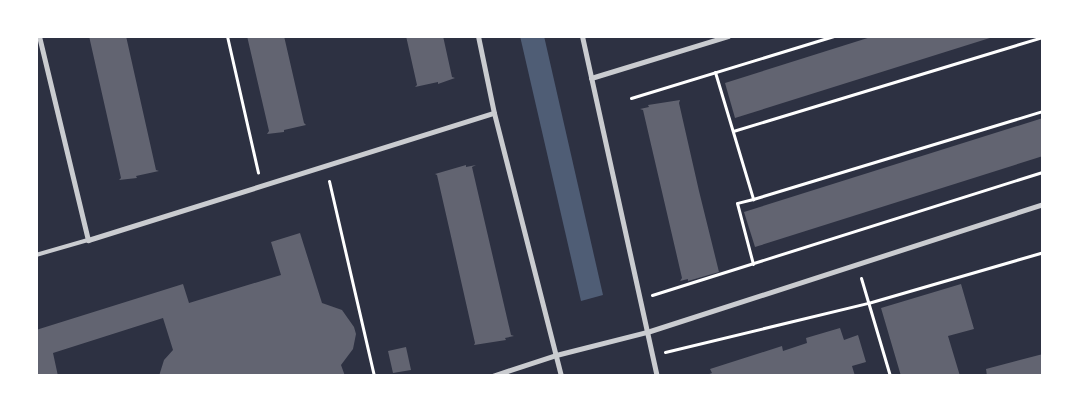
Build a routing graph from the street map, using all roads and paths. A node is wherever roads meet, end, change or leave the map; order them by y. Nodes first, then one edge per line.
1 (40, 36) edge
2 (227, 36) edge
3 (478, 36) edge
4 (582, 36) edge
5 (728, 36) edge
6 (834, 36) edge
7 (1043, 37) edge
8 (715, 72) junction
9 (591, 78) junction
10 (631, 98) dead end
11 (1043, 110) edge
12 (494, 113) junction
13 (733, 131) junction
14 (325, 165) junction
15 (1043, 172) edge
16 (260, 186) junction
17 (753, 199) junction
18 (1043, 204) edge
19 (88, 240) junction
20 (1043, 252) edge
21 (36, 255) edge
22 (856, 263) junction
23 (753, 264) junction
24 (640, 298) junction
25 (868, 304) junction
26 (647, 332) junction
27 (556, 354) junction
28 (653, 356) junction
29 (374, 376) edge
30 (492, 376) edge
31 (561, 376) edge
32 (657, 376) edge
33 (890, 376) edge

1 - 19 street
2 - 16 path
3 - 12 street
4 - 9 street
5 - 9 street
6 - 8 path
7 - 13 path
8 - 10 path
8 - 13 path
9 - 24 street
11 - 17 path
12 - 14 street
12 - 27 street
13 - 17 path
14 - 16 street
14 - 29 path
15 - 23 path
16 - 19 street
17 - 23 path
18 - 22 street
19 - 21 lane
20 - 25 path
22 - 25 path
22 - 26 street
23 - 24 path
24 - 26 street
25 - 28 path
25 - 33 path
26 - 27 street
26 - 28 street
27 - 30 street
27 - 31 street
28 - 32 street

